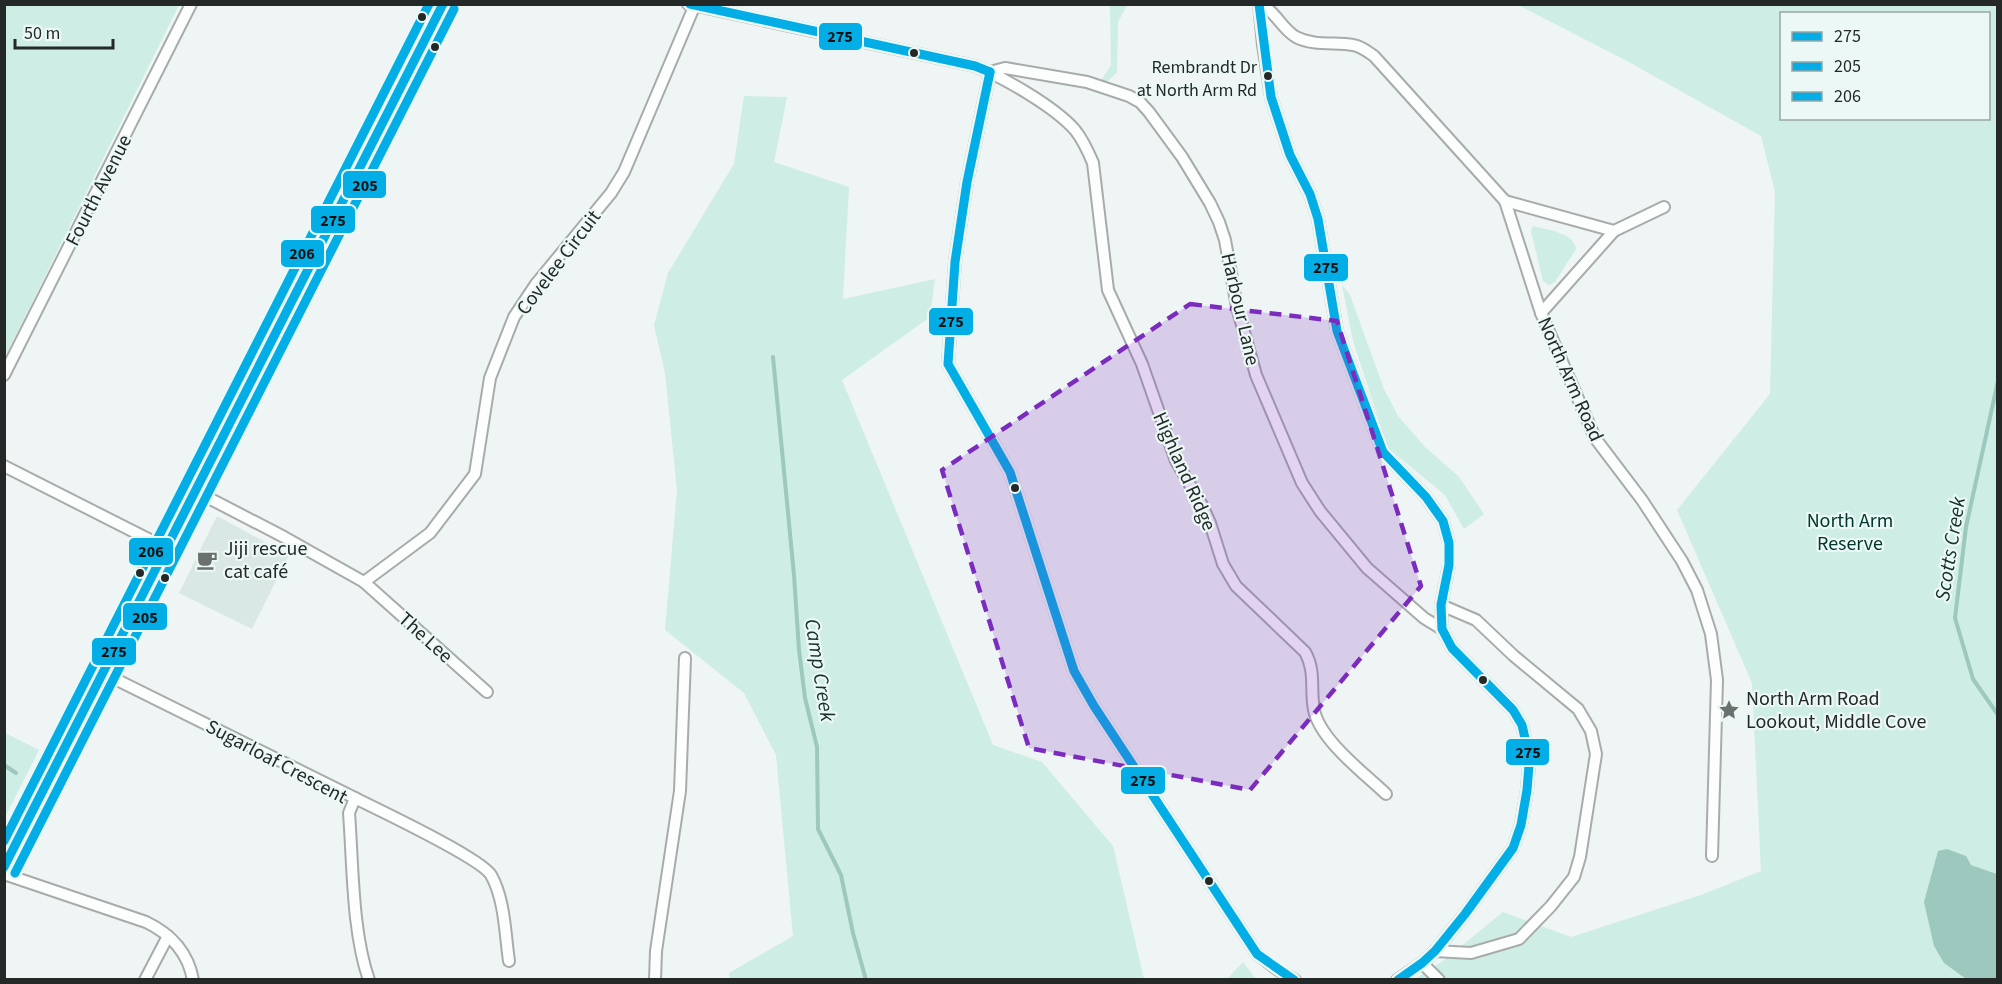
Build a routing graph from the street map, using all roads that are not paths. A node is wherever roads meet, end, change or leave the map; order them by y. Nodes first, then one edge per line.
1 (191, 4) edge
2 (443, 4) edge
3 (1260, 4) edge
4 (691, 6) edge
5 (990, 72) junction
6 (1505, 201) junction
7 (1664, 207) dead end
8 (1614, 231) junction
9 (1541, 313) junction
10 (4, 375) edge
11 (4, 466) edge
12 (196, 492) junction
13 (168, 549) junction
14 (364, 582) junction
15 (1441, 605) junction
16 (1442, 629) junction
17 (685, 658) dead end
18 (104, 673) junction
19 (487, 692) dead end
20 (1386, 794) dead end
21 (355, 798) junction
22 (1712, 856) dead end
23 (4, 868) edge
24 (4, 874) edge
25 (168, 936) junction
26 (1435, 951) junction
27 (509, 961) dead end
28 (1422, 963) junction
29 (145, 980) edge
30 (193, 980) edge
31 (369, 980) edge
32 (655, 980) edge
33 (1294, 980) edge
34 (1397, 980) edge
35 (1439, 980) edge

1 - 10 street, Fourth Avenue
2 - 12 main road
3 - 6 street, North Arm Road
3 - 15 street
4 - 5 street
4 - 14 street, Covelee Circuit
5 - 16 street, Harbour Lane
5 - 20 street, Highland Ridge
5 - 33 street
6 - 8 street
6 - 9 street, North Arm Road
7 - 8 street
8 - 9 street
9 - 22 street, North Arm Road
11 - 13 street
12 - 13 main road
12 - 14 street
13 - 18 main road
14 - 19 street, The Lee
15 - 16 street
15 - 26 street
16 - 26 street
17 - 32 street
18 - 21 street, Sugarloaf Crescent
18 - 23 main road
21 - 27 street
21 - 31 street, Sugarloaf Crescent
24 - 25 street
25 - 29 street
25 - 30 street
26 - 28 street
28 - 34 street
28 - 35 street

